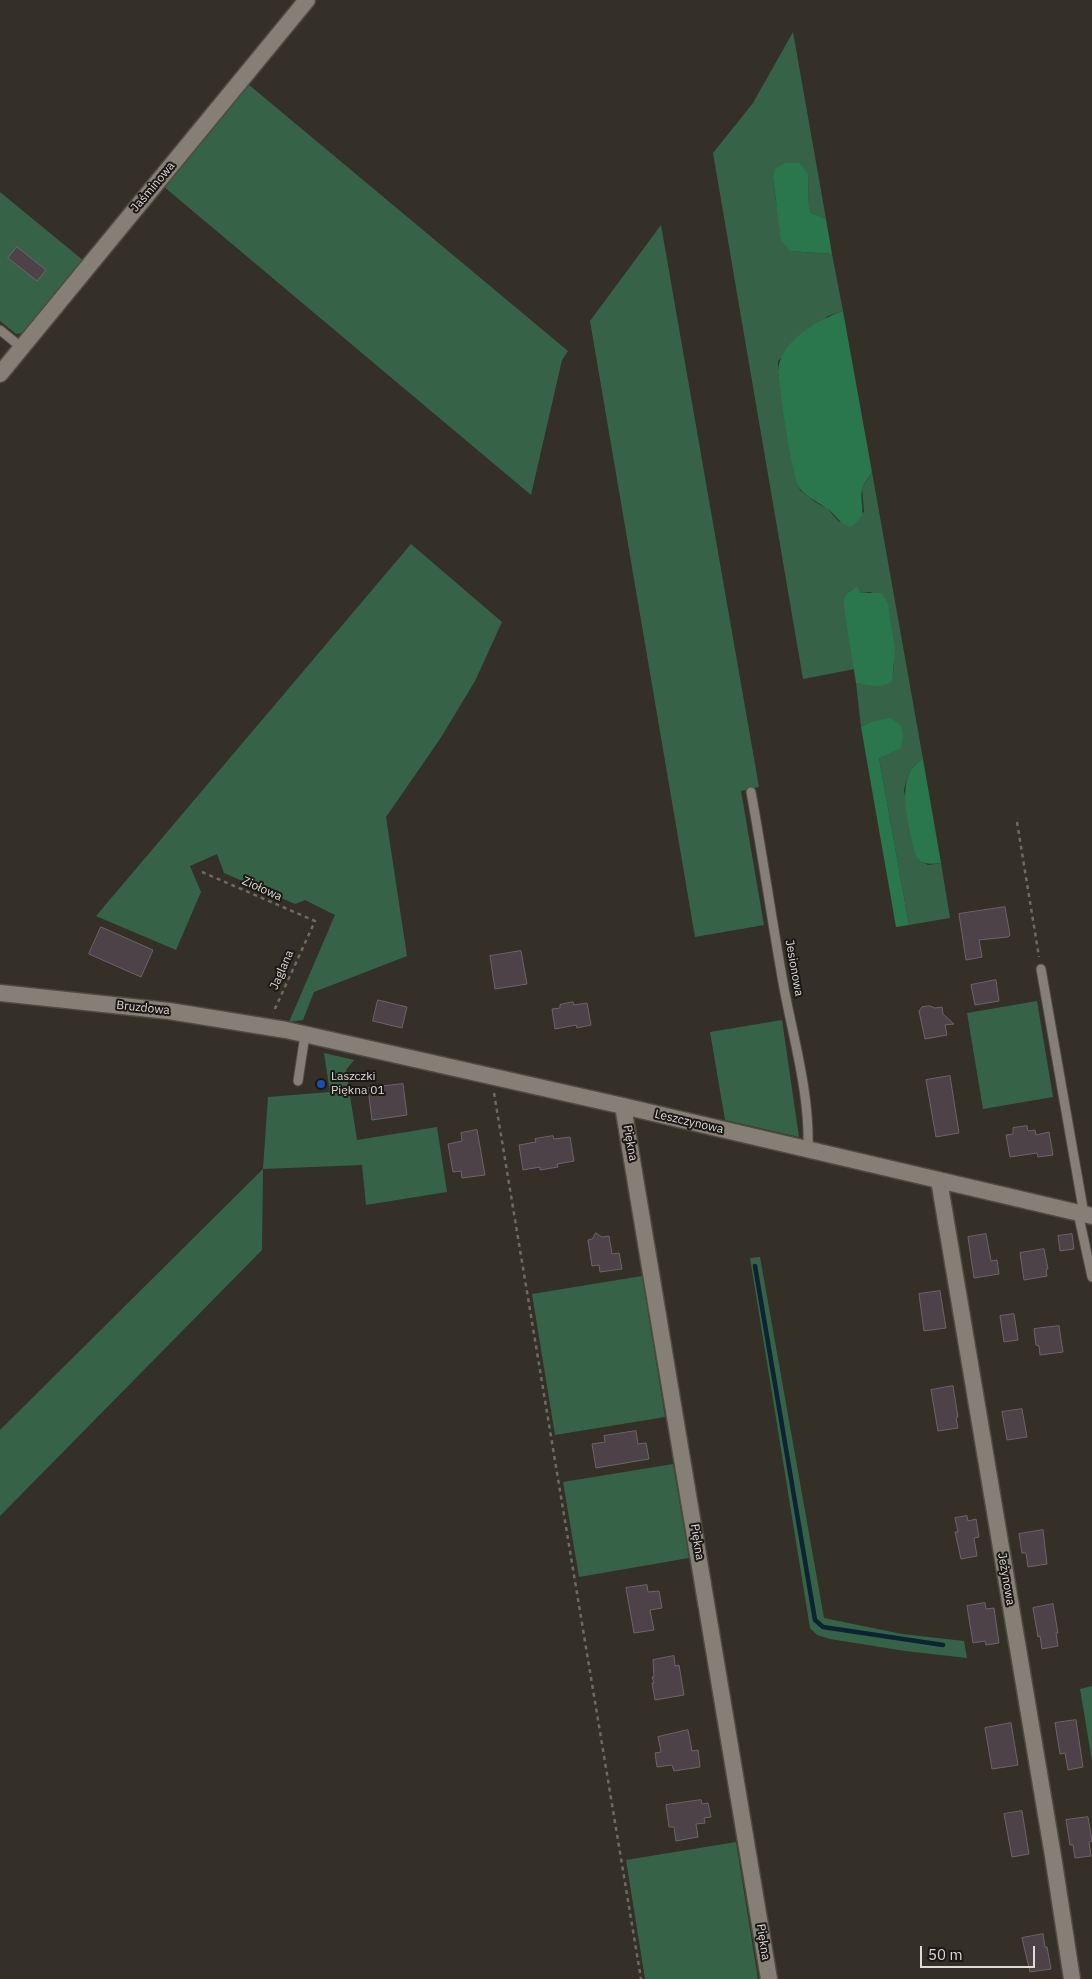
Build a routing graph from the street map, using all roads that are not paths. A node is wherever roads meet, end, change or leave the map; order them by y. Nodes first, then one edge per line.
1 (307, 0) edge
2 (0, 330) edge
3 (21, 347) junction
4 (0, 374) edge
5 (751, 792) dead end
6 (1041, 969) road end
7 (0, 993) edge
8 (286, 1030) joint
9 (305, 1035) junction
10 (298, 1081) dead end
11 (623, 1106) junction
12 (808, 1150) junction
13 (939, 1180) junction
14 (1085, 1214) edge
15 (1092, 1277) edge
16 (769, 1979) edge
17 (1072, 1979) edge

1 - 3 street, Jaśminowa
2 - 3 lane
3 - 4 street, Jaśminowa
5 - 12 lane, Jesionowa
6 - 14 lane
7 - 8 street, Bruzdowa
8 - 9 street, Leszczynowa
9 - 10 lane
9 - 11 street, Leszczynowa
11 - 12 street, Leszczynowa
11 - 16 street, Piękna
12 - 13 street, Leszczynowa
13 - 14 street, Leszczynowa
13 - 17 street, Jeżynowa
14 - 15 lane

